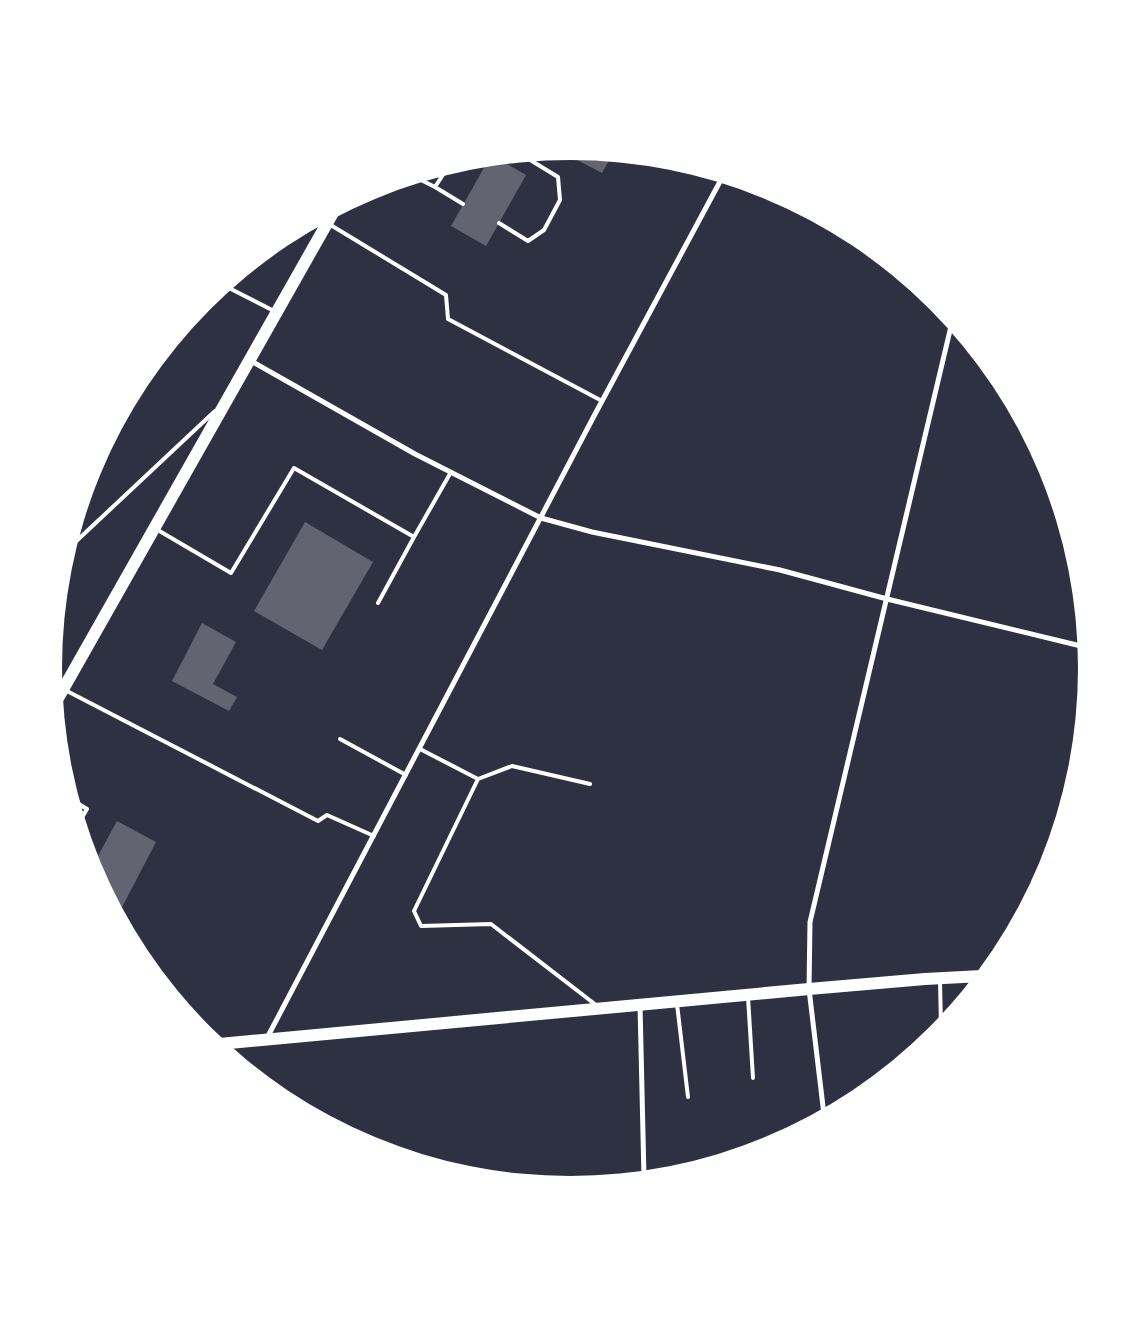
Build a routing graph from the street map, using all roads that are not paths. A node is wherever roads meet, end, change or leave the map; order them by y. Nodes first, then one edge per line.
1 (531, 162) edge
2 (442, 176) edge
3 (424, 181) edge
4 (720, 182) edge
5 (435, 187) junction
6 (463, 204) dead end
7 (327, 222) joint
8 (499, 223) dead end
9 (232, 290) edge
10 (276, 312) junction
11 (950, 331) edge
12 (249, 360) junction
13 (226, 401) junction
14 (602, 402) junction
15 (451, 472) junction
16 (541, 518) junction
17 (154, 528) junction
18 (414, 537) junction
19 (79, 539) edge
20 (887, 599) junction
21 (378, 603) dead end
22 (1077, 645) edge
23 (63, 688) edge
24 (64, 696) edge
25 (340, 739) dead end
26 (420, 749) junction
27 (406, 775) junction
28 (478, 779) junction
29 (590, 784) dead end
30 (374, 836) junction
31 (974, 976) edge
32 (940, 978) junction
33 (809, 989) junction
34 (748, 995) junction
35 (677, 1002) junction
36 (640, 1005) junction
37 (602, 1009) junction
38 (941, 1015) edge
39 (265, 1041) junction
40 (230, 1043) edge
41 (754, 1078) dead end
42 (688, 1098) dead end
43 (823, 1107) edge
44 (644, 1170) edge

1 - 8 lane
2 - 5 lane
3 - 5 lane
4 - 14 street
5 - 6 lane
7 - 10 main road
7 - 14 lane
9 - 10 lane
10 - 12 main road
11 - 20 street
12 - 13 main road
12 - 15 street
13 - 17 main road
13 - 19 lane
14 - 16 street
15 - 16 street
15 - 18 lane
16 - 20 street
16 - 26 street
17 - 18 lane
17 - 23 main road
18 - 21 lane
20 - 22 street
20 - 33 street
24 - 30 lane
25 - 27 lane
26 - 27 street
26 - 28 lane
27 - 30 street
28 - 29 lane
28 - 37 lane
30 - 39 street
31 - 32 main road
32 - 33 main road
32 - 38 lane
33 - 34 main road
33 - 43 street
34 - 35 main road
34 - 41 lane
35 - 36 main road
35 - 42 lane
36 - 37 main road
36 - 44 street
37 - 39 main road
39 - 40 main road

